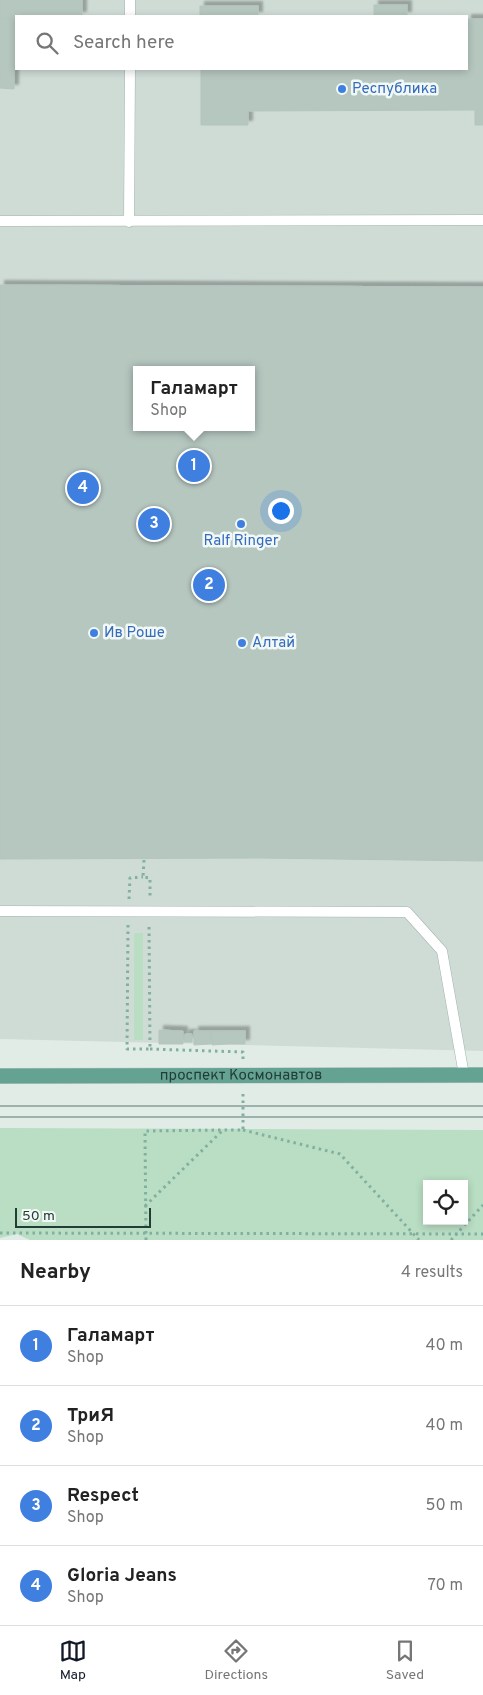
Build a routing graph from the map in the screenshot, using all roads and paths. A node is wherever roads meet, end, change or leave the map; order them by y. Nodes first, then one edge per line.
1 (130, 0) edge
2 (130, 15) edge
3 (130, 70) edge
4 (483, 220) edge
5 (0, 221) edge
6 (129, 222) junction
7 (144, 860) dead end
8 (143, 877) junction
9 (0, 911) edge
10 (128, 911) junction
11 (150, 911) junction
12 (150, 1050) junction
13 (243, 1075) junction
14 (464, 1075) junction
15 (483, 1075) edge
16 (0, 1076) edge
17 (223, 1130) junction
18 (243, 1130) junction
19 (483, 1204) edge
20 (145, 1206) junction
21 (146, 1233) junction
22 (0, 1234) edge
23 (414, 1234) junction
24 (456, 1234) junction
25 (483, 1234) edge
26 (146, 1240) edge
27 (419, 1240) edge
28 (451, 1240) edge

1 - 2 lane
3 - 6 lane
4 - 6 lane
5 - 6 lane
7 - 8 path
8 - 10 path
8 - 11 path
9 - 10 lane
10 - 11 lane
10 - 12 path
11 - 12 path
11 - 14 lane
12 - 13 path
13 - 14 main road, проспект Космонавтов
13 - 16 main road, проспект Космонавтов
13 - 18 path
14 - 15 main road, проспект Космонавтов
17 - 18 path
17 - 20 path
17 - 20 path
18 - 23 path
19 - 24 path
20 - 21 path
21 - 22 path
21 - 23 path
21 - 26 path
23 - 24 path
23 - 27 path
24 - 25 path
24 - 28 path

